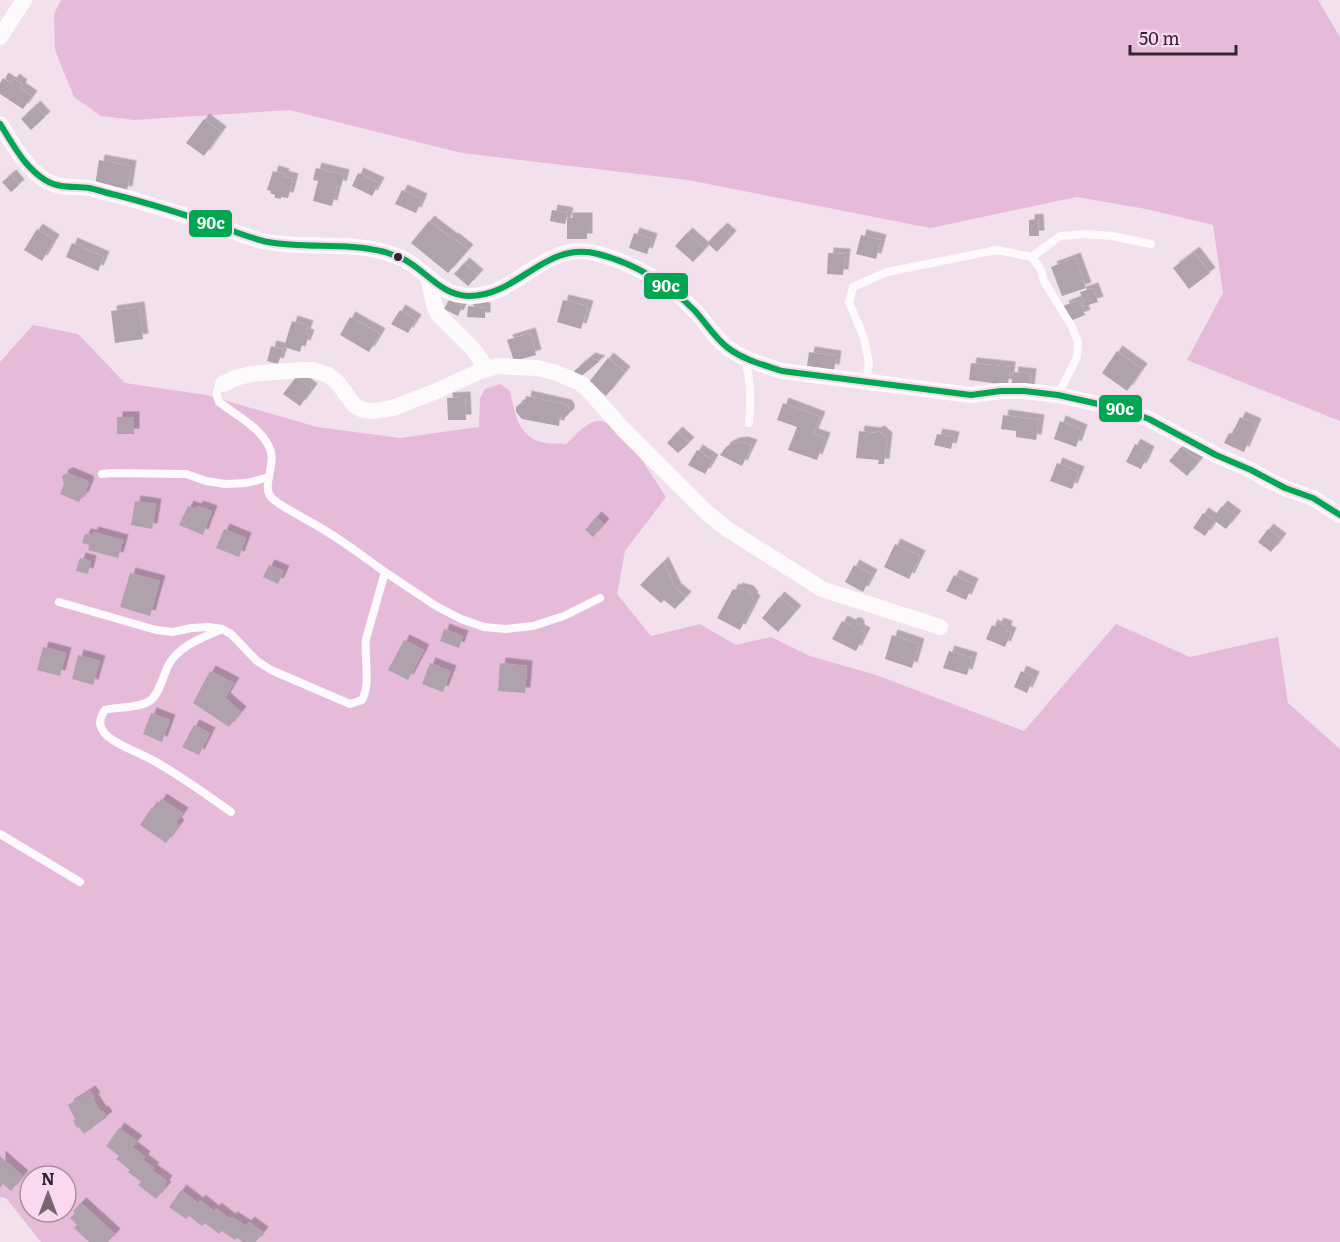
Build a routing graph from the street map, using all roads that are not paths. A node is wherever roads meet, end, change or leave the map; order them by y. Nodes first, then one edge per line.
1 (24, 0) edge
2 (0, 37) edge
3 (0, 124) edge
4 (1151, 244) dead end
5 (1032, 257) junction
6 (428, 277) junction
7 (745, 358) junction
8 (487, 369) junction
9 (866, 381) junction
10 (223, 384) joint
11 (1058, 395) junction
12 (749, 423) dead end
13 (102, 474) dead end
14 (269, 477) junction
15 (1340, 515) edge
16 (385, 572) junction
17 (600, 598) dead end
18 (59, 602) dead end
19 (940, 627) dead end
20 (222, 629) junction
21 (231, 812) dead end
22 (0, 834) edge
23 (80, 882) dead end

1 - 2 street
3 - 6 street
4 - 5 lane
5 - 9 lane
5 - 11 lane
6 - 7 street
6 - 8 street
7 - 9 street
7 - 12 lane
8 - 10 street
8 - 19 street
9 - 11 street
10 - 14 lane
11 - 15 street
13 - 14 lane
14 - 16 lane
16 - 17 lane
16 - 20 lane
18 - 20 lane
20 - 21 lane
22 - 23 lane

